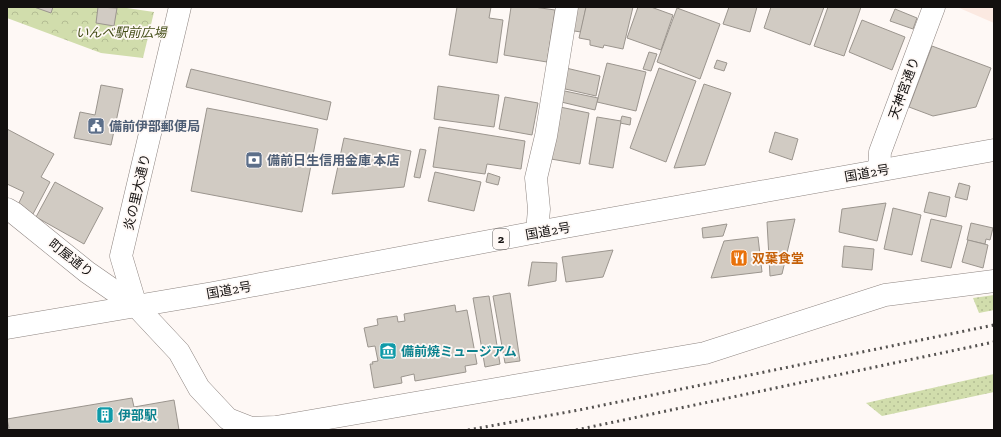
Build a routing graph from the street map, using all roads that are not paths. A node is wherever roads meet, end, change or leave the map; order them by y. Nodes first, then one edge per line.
1 (180, 7) edge
2 (567, 7) edge
3 (934, 7) edge
4 (994, 150) edge
5 (879, 170) junction
6 (7, 209) edge
7 (537, 232) junction
8 (994, 281) edge
9 (136, 306) junction
10 (7, 328) edge

1 - 9 main road, 炎の里大通り
2 - 7 main road
3 - 5 main road, 天神宮通り
4 - 5 main road, 国道2号 / 2
5 - 7 main road, 国道2号 / 2
6 - 9 main road, 町屋通り
7 - 9 main road, 国道2号 / 2
8 - 9 main road
9 - 10 main road, 国道2号 / 2

